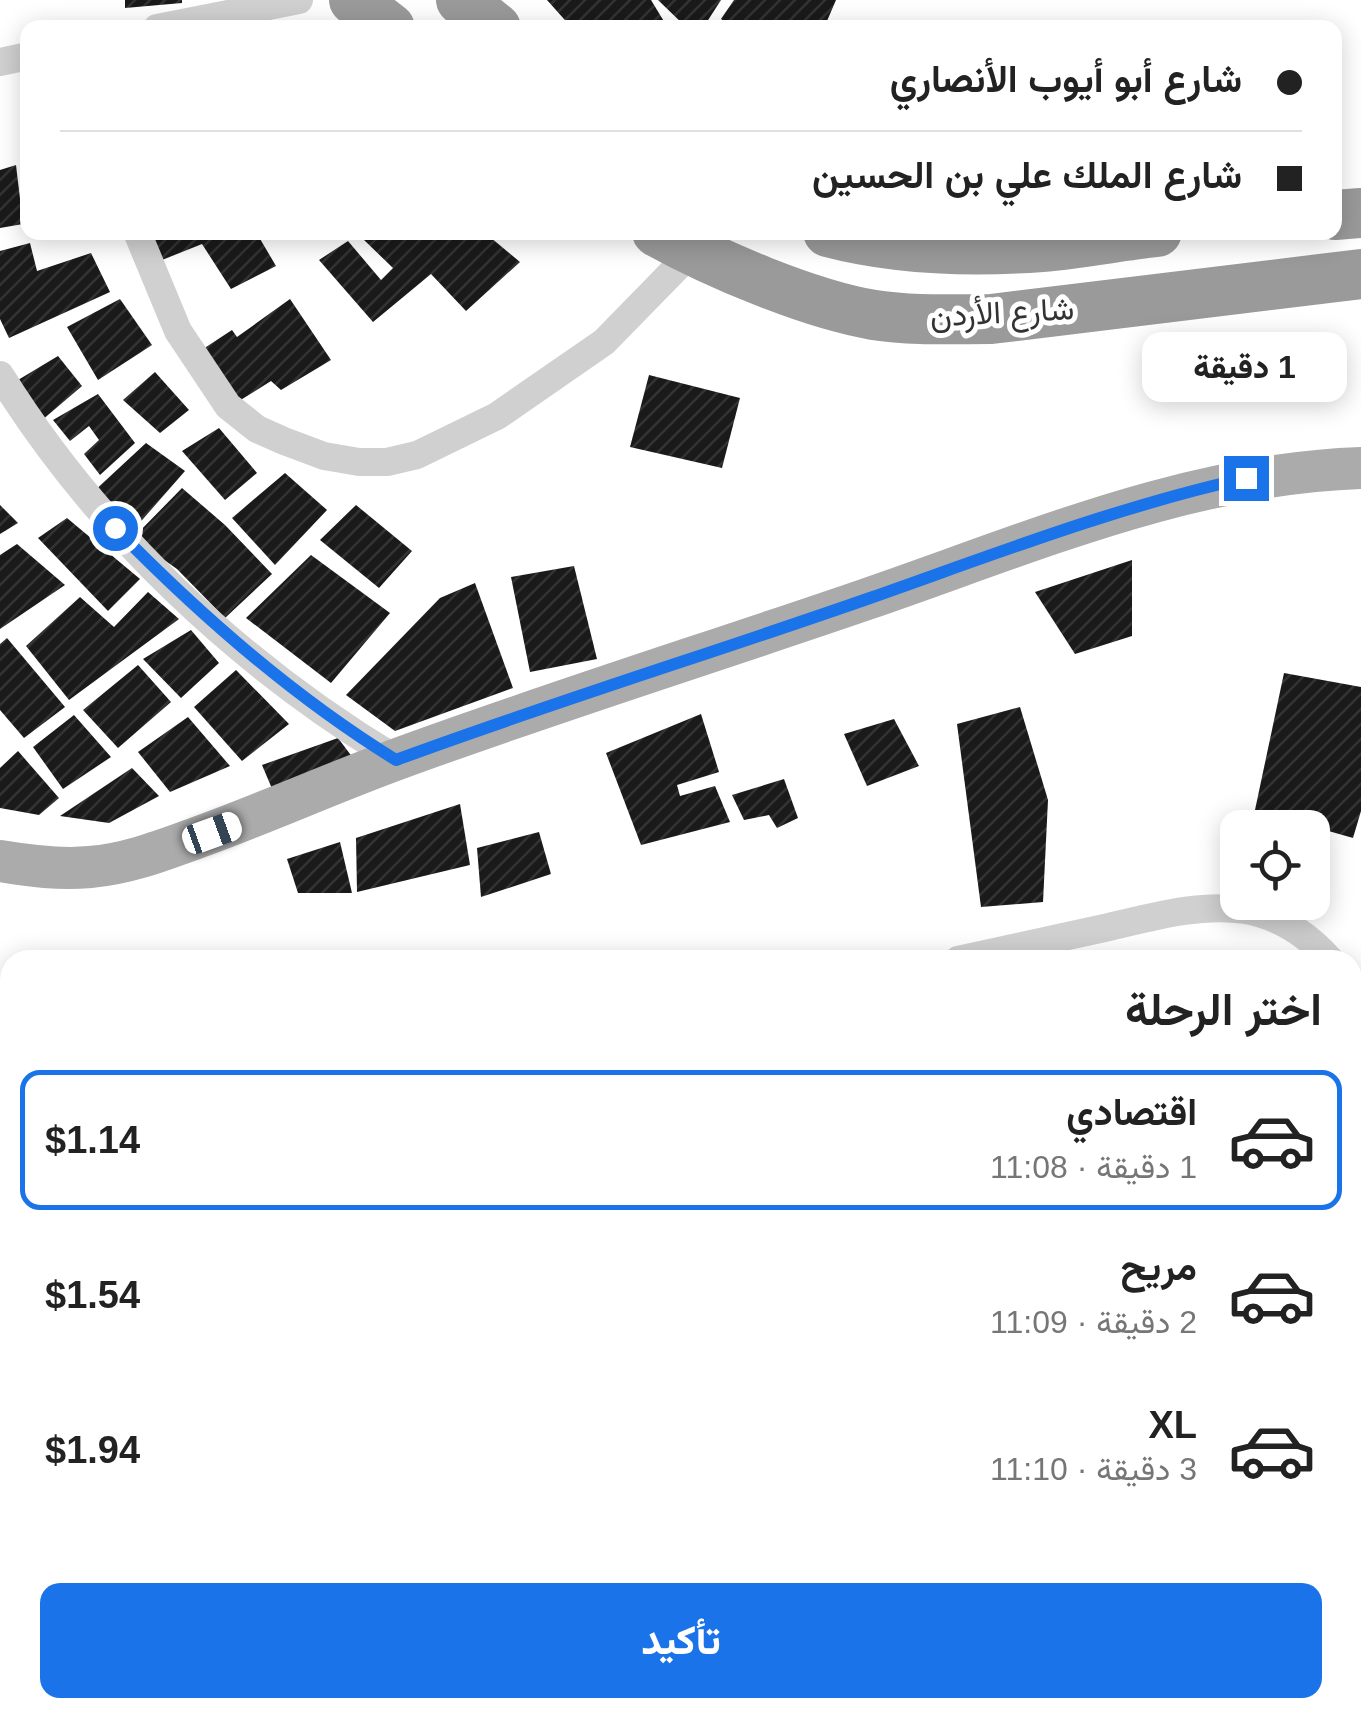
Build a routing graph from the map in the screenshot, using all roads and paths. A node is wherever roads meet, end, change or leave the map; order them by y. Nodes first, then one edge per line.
1 (299, 0) edge
2 (354, 0) edge
3 (461, 0) edge
4 (198, 20) edge
5 (380, 20) edge
6 (486, 20) edge
7 (140, 240) edge
8 (873, 240) edge
9 (1097, 240) edge
10 (674, 242) edge
11 (1361, 274) edge
12 (0, 375) edge
13 (1361, 468) edge
14 (396, 760) junction
15 (0, 861) edge
16 (1004, 950) edge
17 (1320, 950) edge

1 - 4 street
2 - 5 highway
3 - 6 highway
7 - 10 street
8 - 9 highway, شارع الأردن
10 - 11 highway, شارع الأردن
12 - 14 street
13 - 14 main road
14 - 15 main road
16 - 17 street

